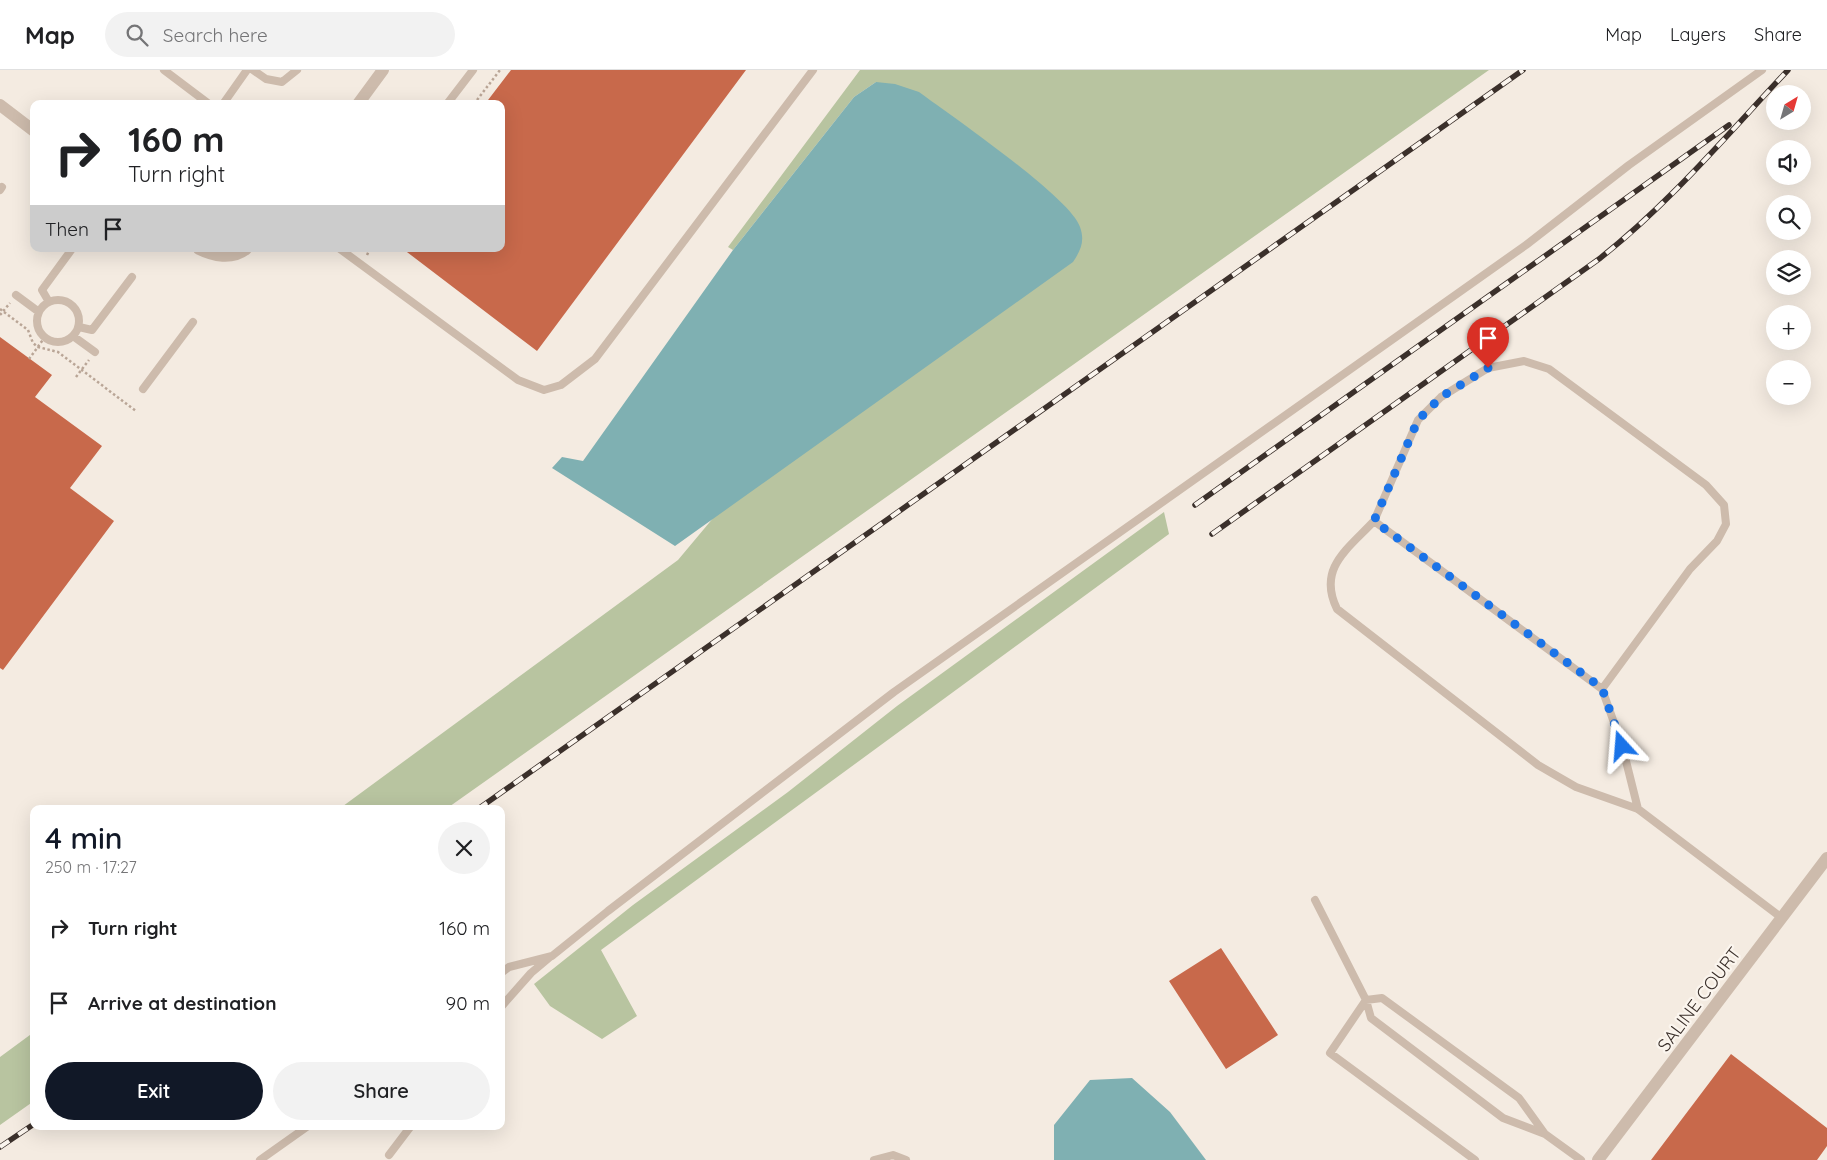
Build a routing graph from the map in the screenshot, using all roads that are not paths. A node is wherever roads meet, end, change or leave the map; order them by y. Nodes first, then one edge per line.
1 (164, 70) edge
2 (247, 70) edge
3 (254, 70) edge
4 (297, 70) edge
5 (383, 70) edge
6 (473, 70) edge
7 (813, 70) edge
8 (1762, 70) edge
9 (204, 100) edge
10 (226, 100) edge
11 (361, 100) edge
12 (450, 100) edge
13 (0, 105) edge
14 (30, 128) edge
15 (70, 252) edge
16 (208, 252) edge
17 (240, 252) edge
18 (344, 252) edge
19 (132, 277) dead end
20 (16, 295) road end
21 (49, 302) junction
22 (39, 312) junction
23 (193, 322) dead end
24 (79, 327) junction
25 (73, 336) junction
26 (95, 352) road end
27 (143, 388) dead end
28 (1374, 521) junction
29 (1602, 688) junction
30 (1638, 809) junction
31 (1827, 858) edge
32 (1315, 900) dead end
33 (1782, 918) junction
34 (552, 956) junction
35 (505, 970) edge
36 (1366, 1000) junction
37 (505, 1002) edge
38 (302, 1130) edge
39 (408, 1130) edge
40 (1545, 1134) junction
41 (389, 1156) dead end
42 (260, 1160) edge
43 (874, 1160) edge
44 (906, 1160) edge
45 (1475, 1160) edge
46 (1581, 1160) edge
47 (1598, 1160) edge

1 - 9 lane
2 - 10 lane
3 - 4 lane
5 - 11 street
6 - 12 lane
7 - 18 lane
8 - 34 lane
13 - 14 street
15 - 21 lane
16 - 17 street
19 - 24 lane
20 - 22 lane
21 - 22 lane
21 - 24 lane
22 - 25 lane
23 - 27 lane
24 - 25 lane
25 - 26 lane
28 - 29 lane
28 - 29 lane
28 - 30 lane
29 - 30 lane
30 - 33 lane
31 - 33 street, SALINE COURT
32 - 36 lane
33 - 47 street, SALINE COURT
34 - 35 lane
34 - 37 lane
36 - 40 lane
36 - 40 lane
36 - 45 lane
38 - 42 lane
39 - 41 lane
40 - 46 lane
43 - 44 lane

